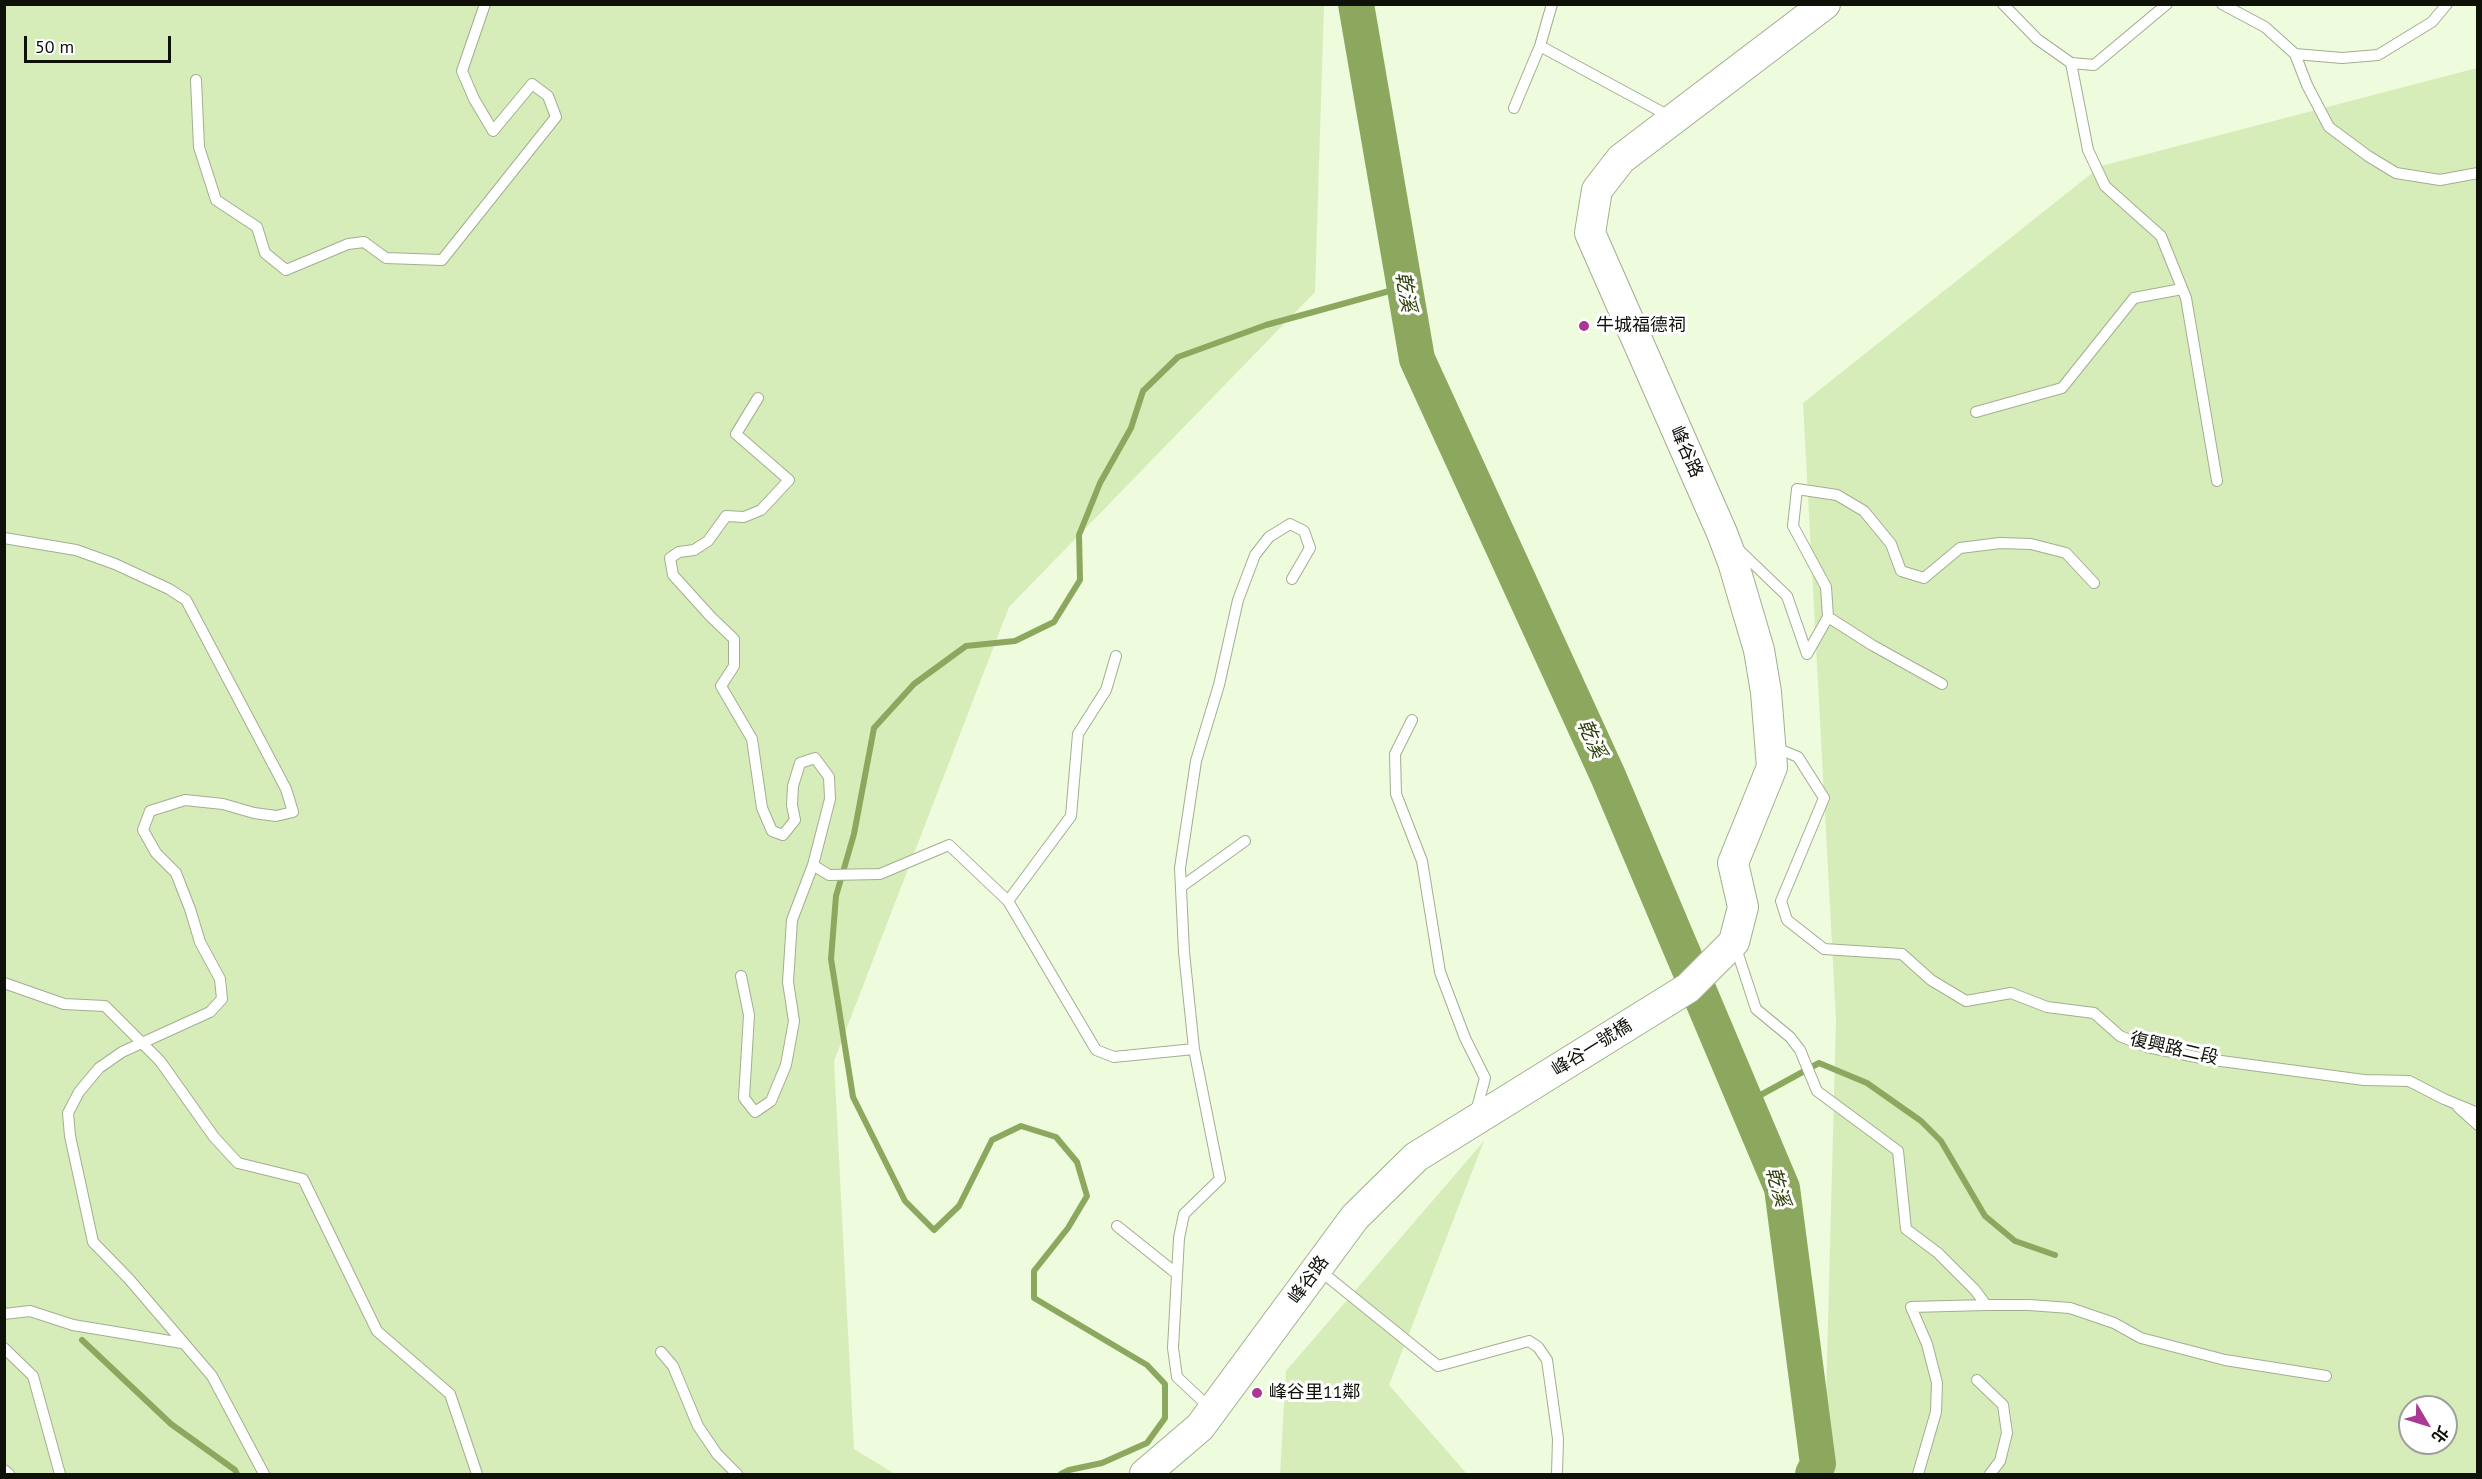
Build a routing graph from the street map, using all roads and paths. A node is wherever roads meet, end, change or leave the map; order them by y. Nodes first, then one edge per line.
1 (485, 4) edge
2 (1552, 4) edge
3 (1825, 4) edge
4 (2003, 4) edge
5 (2167, 4) edge
6 (2222, 4) edge
7 (2447, 4) edge
8 (1540, 46) junction
9 (2295, 54) junction
10 (2071, 63) junction
11 (196, 80) dead end
12 (1514, 108) dead end
13 (1674, 119) junction
14 (2478, 173) edge
15 (2182, 289) junction
16 (758, 398) dead end
17 (1976, 412) dead end
18 (2217, 481) dead end
19 (1722, 533) junction
20 (4, 538) edge
21 (1292, 579) dead end
22 (2094, 583) dead end
23 (1828, 616) junction
24 (1116, 656) dead end
25 (1942, 684) dead end
26 (1412, 720) dead end
27 (1770, 746) junction
28 (1245, 842) dead end
29 (813, 865) junction
30 (1180, 887) junction
31 (1008, 902) junction
32 (1733, 942) junction
33 (741, 976) dead end
34 (4, 983) edge
35 (142, 1042) junction
36 (1194, 1049) junction
37 (2453, 1103) junction
38 (2478, 1113) edge
39 (1484, 1115) junction
40 (2478, 1125) edge
41 (1117, 1226) dead end
42 (1317, 1269) junction
43 (1177, 1274) junction
44 (1986, 1305) junction
45 (4, 1314) edge
46 (182, 1343) junction
47 (4, 1348) edge
48 (661, 1352) dead end
49 (2326, 1376) dead end
50 (1977, 1380) dead end
51 (1213, 1410) junction
52 (4, 1470) edge
53 (9, 1474) edge
54 (60, 1474) edge
55 (264, 1474) edge
56 (477, 1474) edge
57 (737, 1474) edge
58 (1145, 1474) edge
59 (1557, 1474) edge
60 (1918, 1474) edge
61 (1990, 1474) edge

1 - 11 lane
2 - 8 lane
3 - 13 street, 峰谷路
4 - 10 lane
5 - 10 lane
6 - 9 lane
7 - 9 lane
8 - 12 lane
8 - 13 lane
9 - 14 lane
10 - 15 lane
13 - 19 street, 峰谷路
15 - 17 lane
15 - 18 lane
16 - 29 lane
19 - 23 lane
19 - 27 street, 峰谷路
20 - 35 lane
21 - 30 lane
22 - 23 lane
23 - 25 lane
24 - 31 lane
26 - 39 lane
27 - 32 street, 峰谷路
27 - 37 lane, 復興路二段
28 - 30 lane
29 - 31 lane
29 - 33 lane
30 - 36 lane
31 - 36 lane
32 - 39 street, 峰谷一號橋
32 - 44 lane
34 - 35 lane
35 - 46 lane
35 - 56 lane
36 - 43 lane
37 - 38 lane, 復興路二段
37 - 40 lane
39 - 42 street, 峰谷路
41 - 43 lane
42 - 51 street, 峰谷路
42 - 59 lane
43 - 51 lane
44 - 49 lane
44 - 60 lane
45 - 46 lane
46 - 55 lane
47 - 54 lane
48 - 57 lane
50 - 61 lane
51 - 58 street, 峰谷路
52 - 53 lane

